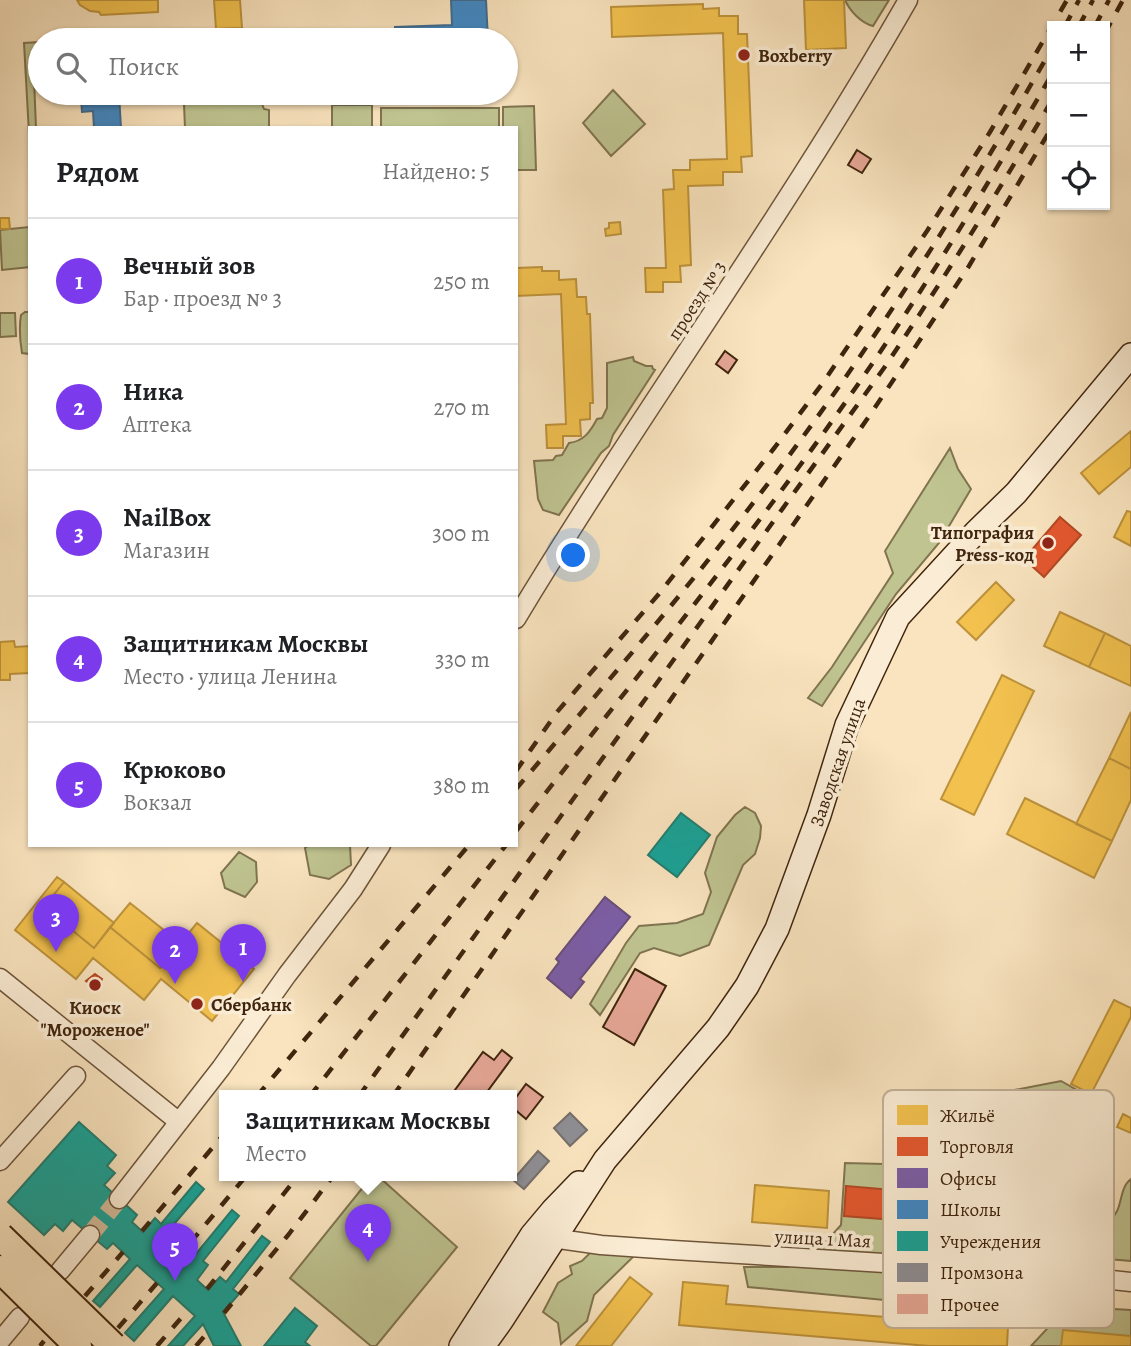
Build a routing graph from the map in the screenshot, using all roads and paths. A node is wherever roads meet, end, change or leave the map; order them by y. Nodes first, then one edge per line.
1 (908, 0) edge
2 (1131, 355) edge
3 (518, 617) edge
4 (380, 847) edge
5 (0, 978) edge
6 (76, 1076) dead end
7 (179, 1122) junction
8 (0, 1161) edge
9 (119, 1199) tunnel mouth
10 (90, 1235) tunnel mouth
11 (0, 1236) edge
12 (544, 1237) junction
13 (883, 1263) edge
14 (0, 1269) edge
15 (60, 1271) dead end
16 (20, 1317) dead end
17 (0, 1341) edge
18 (78, 1346) edge
19 (113, 1346) edge
20 (461, 1346) edge
21 (484, 1346) edge

1 - 3 street, проезд № 3
2 - 12 main road, Заводская улица
4 - 7 street
5 - 7 street
6 - 8 street
7 - 9 street
10 - 15 street
11 - 19 main road, bridge
12 - 13 street, улица 1 Мая
12 - 20 main road
12 - 21 main road
14 - 18 main road, bridge
16 - 17 street

